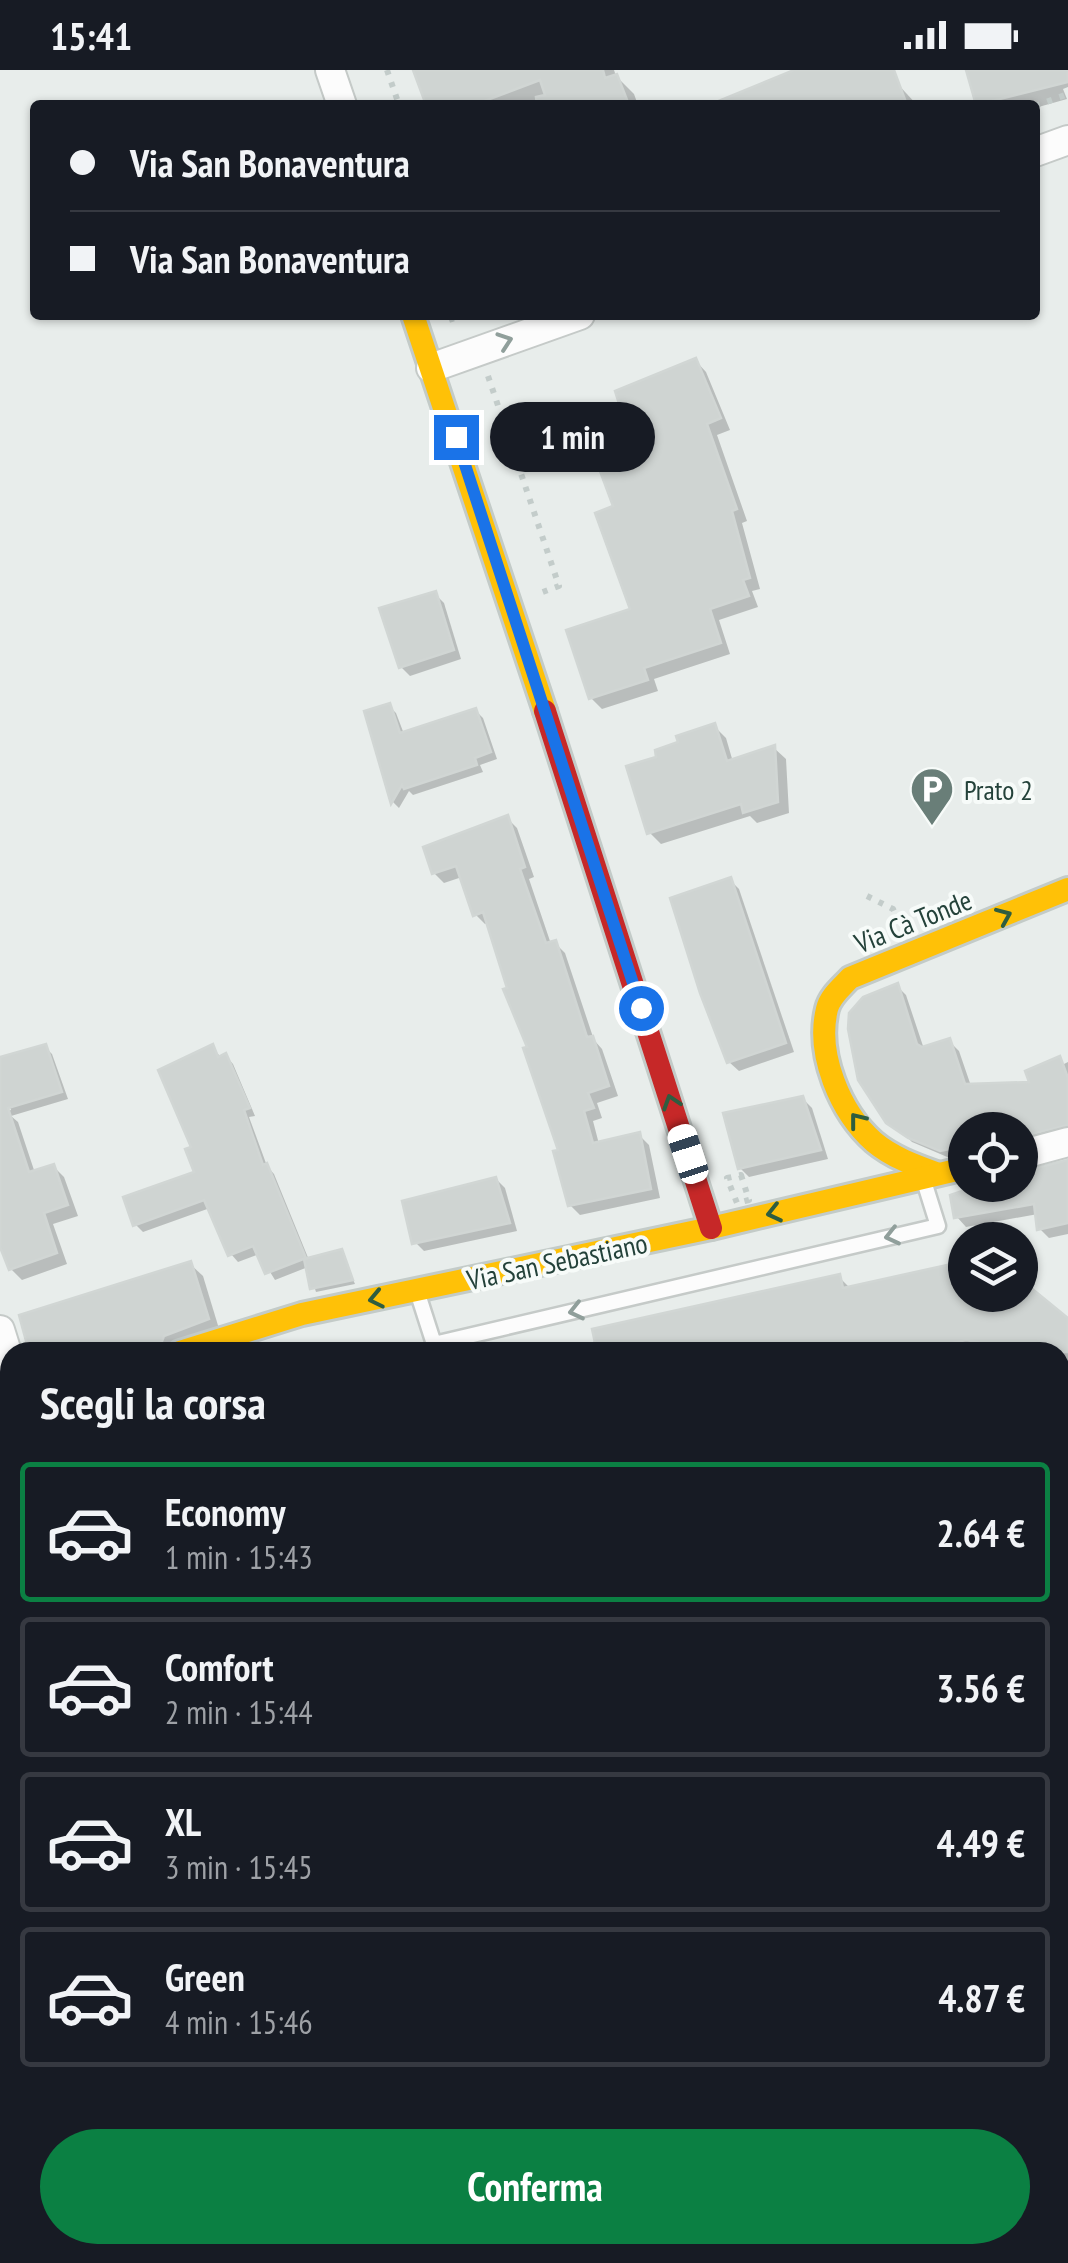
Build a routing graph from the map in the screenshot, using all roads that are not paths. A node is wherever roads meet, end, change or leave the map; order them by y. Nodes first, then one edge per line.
1 (330, 70) edge
2 (340, 100) edge
3 (1068, 140) edge
4 (1040, 150) edge
5 (416, 320) edge
6 (566, 320) edge
7 (431, 368) junction
8 (1068, 889) edge
9 (1068, 1142) edge
10 (1038, 1150) edge
11 (948, 1171) edge
12 (930, 1175) junction
13 (712, 1228) junction
14 (417, 1290) junction
15 (212, 1342) edge
16 (433, 1342) edge
17 (443, 1342) edge

1 - 2 street
3 - 4 street
5 - 7 street
7 -> 6 street
13 -> 7 street
12 -> 8 street, Via Cà Tonde
9 - 10 street
11 - 12 street, Via San Sebastiano
12 -> 13 street, Via San Sebastiano
12 -> 17 lane
13 - 14 street, Via San Sebastiano
14 -> 15 street, Via San Sebastiano
16 -> 14 lane

